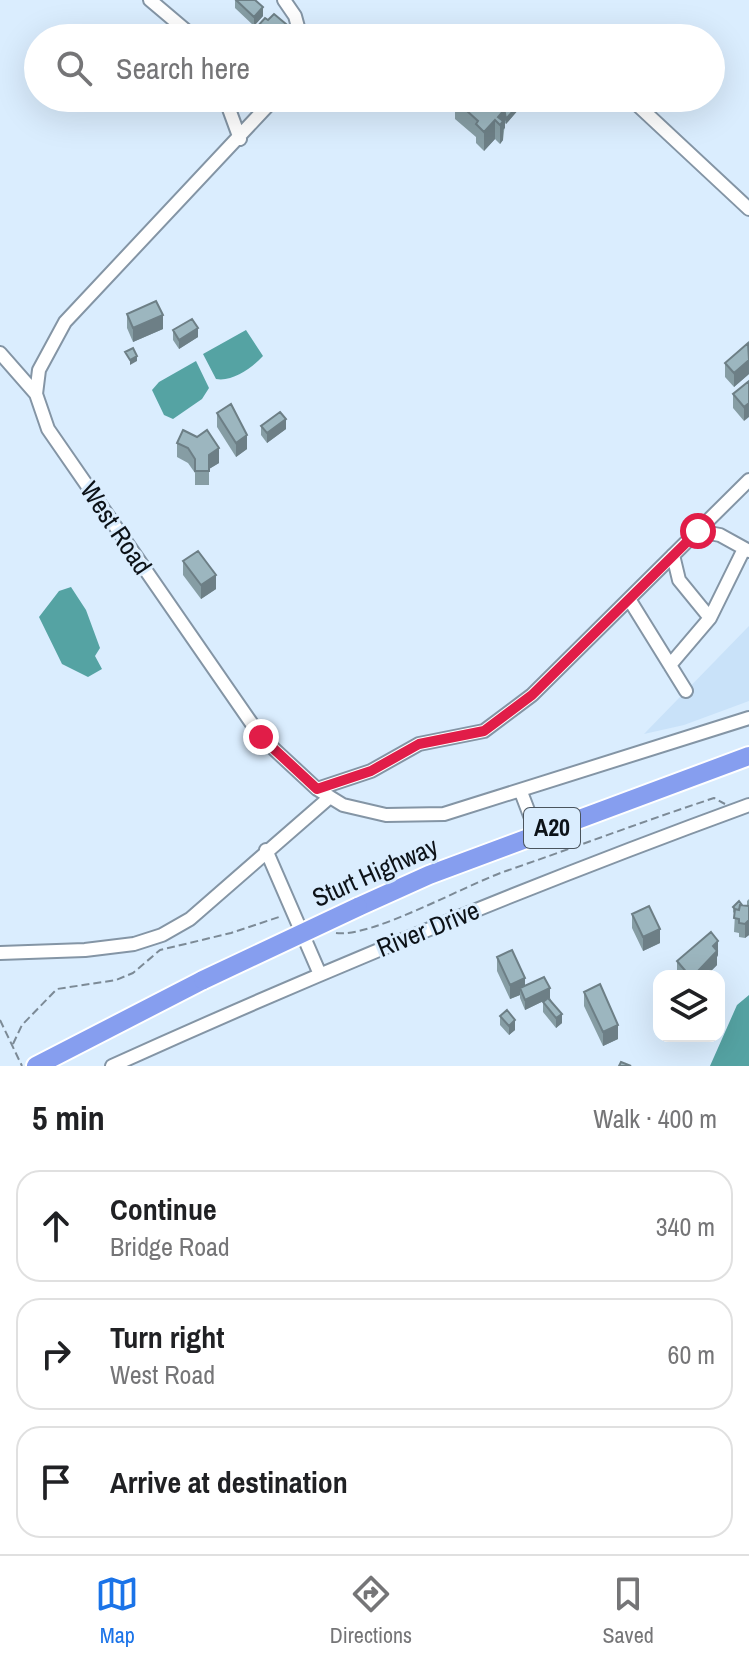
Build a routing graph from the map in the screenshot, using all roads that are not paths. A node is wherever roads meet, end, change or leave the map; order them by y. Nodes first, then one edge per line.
1 (150, 0) edge
2 (284, 0) edge
3 (178, 24) edge
4 (297, 24) edge
5 (230, 112) edge
6 (263, 112) edge
7 (645, 112) edge
8 (240, 139) junction
9 (749, 209) edge
10 (0, 353) edge
11 (36, 394) junction
12 (749, 480) edge
13 (715, 513) junction
14 (698, 531) junction
15 (720, 535) junction
16 (746, 551) edge
17 (673, 555) junction
18 (629, 599) junction
19 (710, 618) junction
20 (670, 665) junction
21 (686, 691) dead end
22 (749, 718) edge
23 (749, 756) edge
24 (317, 789) junction
25 (521, 792) junction
26 (330, 797) junction
27 (749, 805) edge
28 (537, 834) junction
29 (266, 850) junction
30 (0, 953) edge
31 (319, 972) junction
32 (24, 1065) edge
33 (112, 1066) edge

1 - 3 street
2 - 4 street
5 - 8 street
6 - 8 street
7 - 9 street
8 - 11 street
10 - 11 street
11 - 24 street, West Road
12 - 13 street
13 - 14 street
13 - 15 street
14 - 15 street
14 - 17 street
15 - 16 street
16 - 19 street
17 - 18 street
17 - 19 street
18 - 20 street
18 - 24 street
19 - 20 street
20 - 21 street
22 - 25 street, West Road
23 - 28 highway, Sturt Highway / A20
24 - 26 street, West Road
25 - 26 street, West Road
25 - 28 street
26 - 29 street
27 - 31 street, River Drive
28 - 32 highway, Sturt Highway / A20, bridge
29 - 30 street
29 - 31 street
31 - 33 street, River Drive

